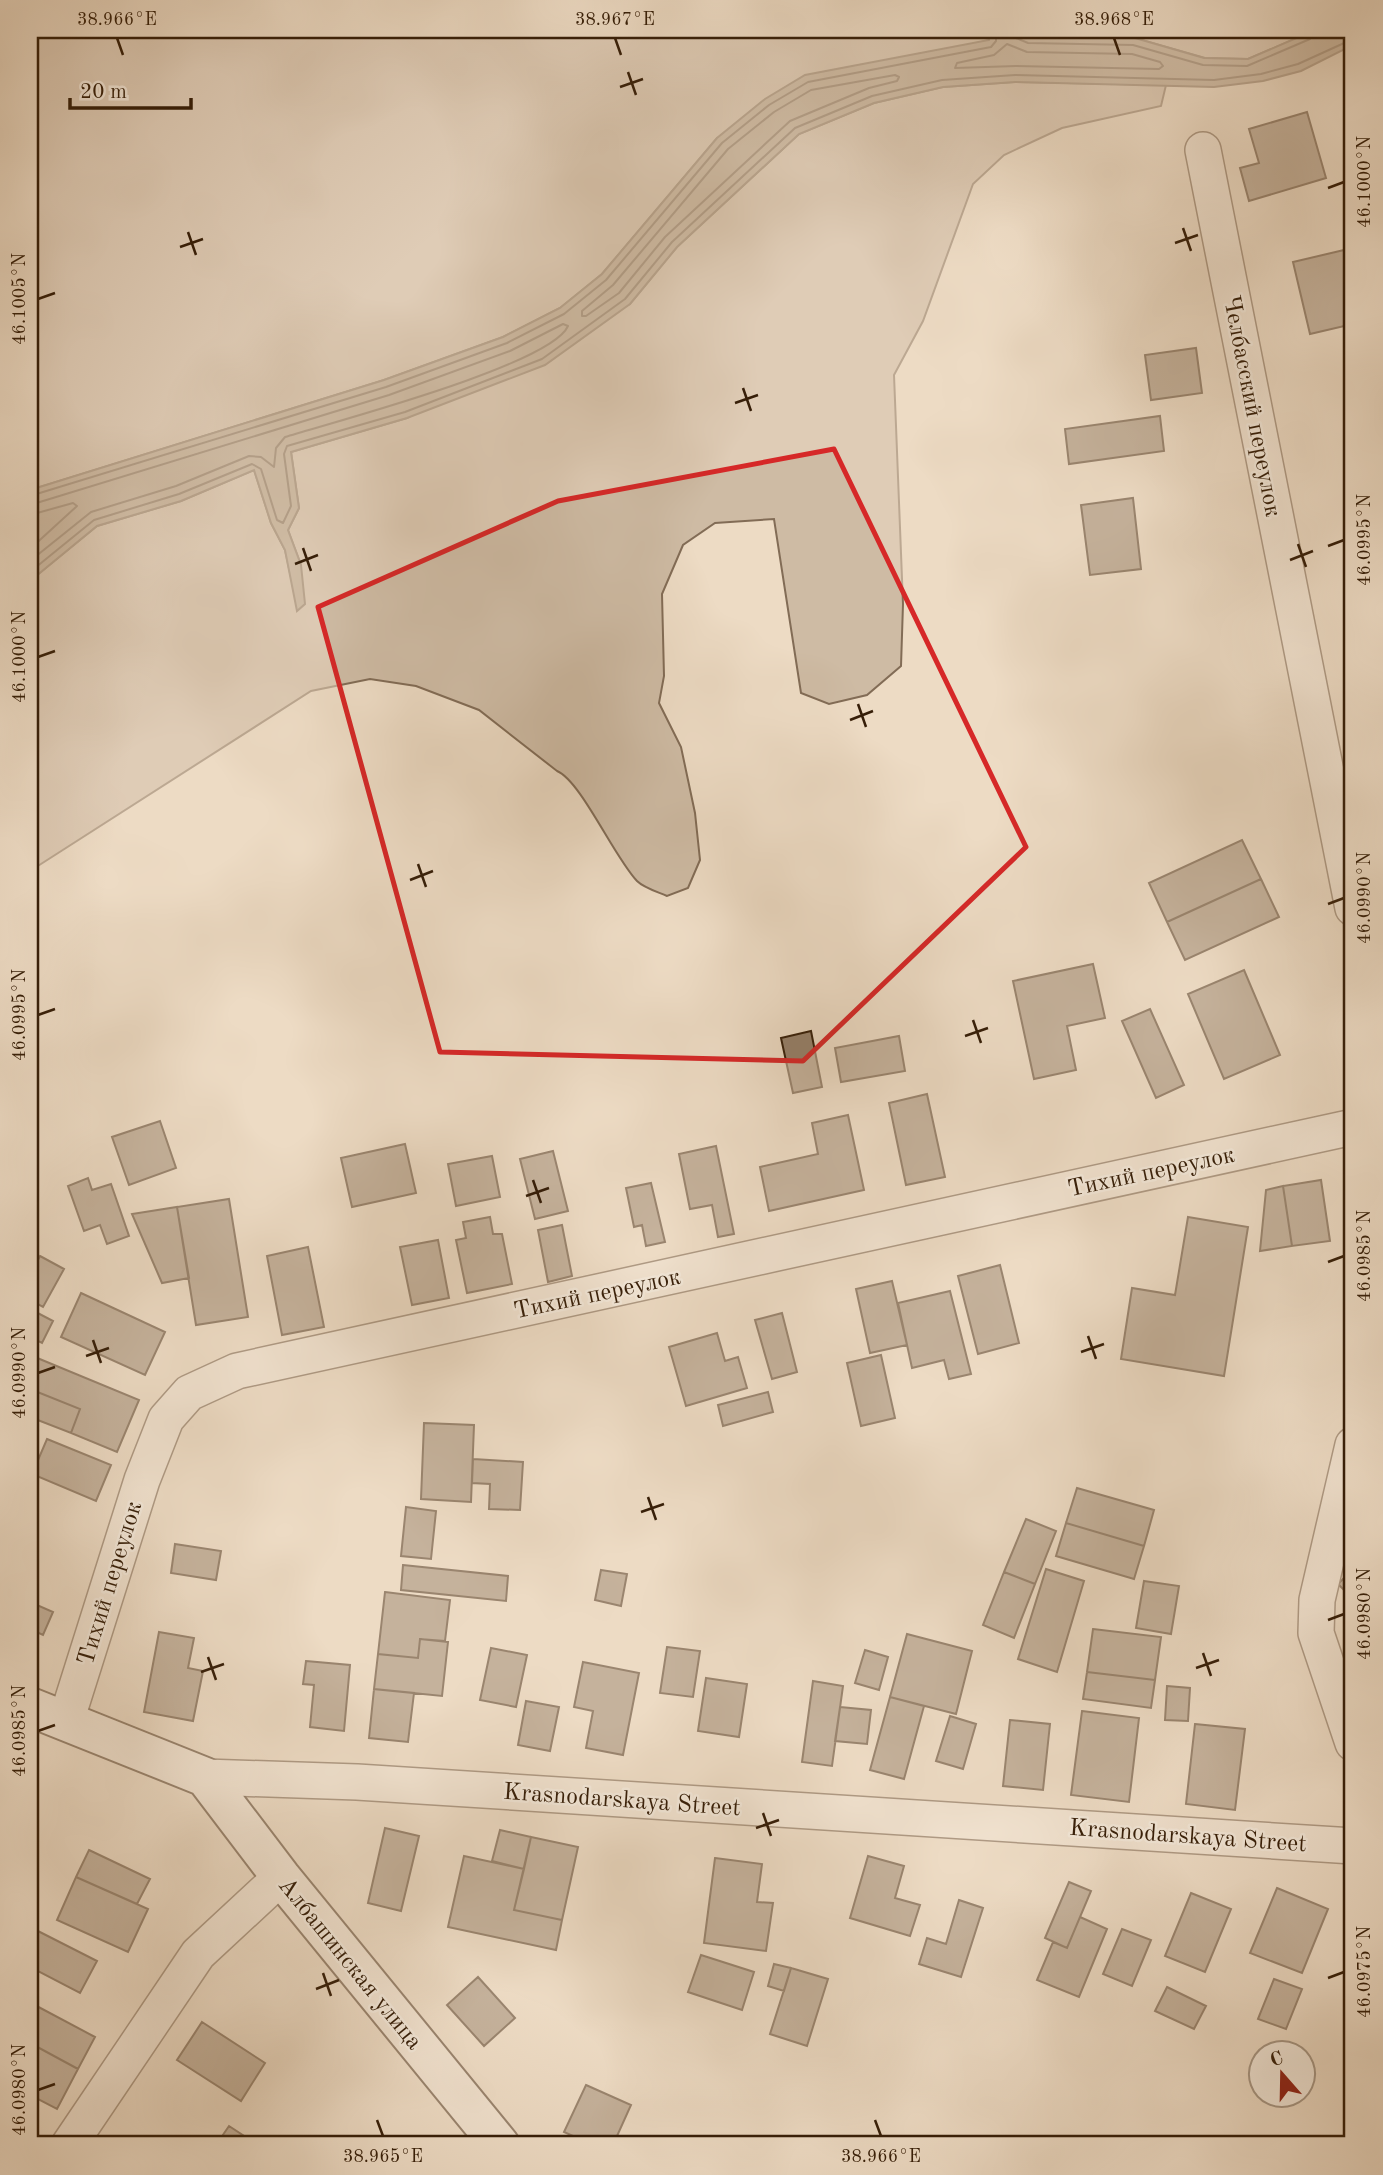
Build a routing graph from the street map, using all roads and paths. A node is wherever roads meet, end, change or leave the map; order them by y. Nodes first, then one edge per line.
1 (1203, 150) dead end
2 (1353, 908) edge
3 (1353, 1127) edge
4 (1353, 1445) edge
5 (30, 1707) edge
6 (66, 1721) junction
7 (1353, 1743) edge
8 (205, 1777) junction
9 (1353, 1846) edge
10 (281, 1877) junction
11 (69, 2145) edge
12 (500, 2145) edge

1 - 2 street, Челбасский переулок
3 - 6 street, Тихий переулок
4 - 7 street
5 - 6 street, Krasnodarskaya Street
6 - 8 street, Krasnodarskaya Street
8 - 9 street, Krasnodarskaya Street
8 - 10 street, Албашинская улица
10 - 11 street
10 - 12 street, Албашинская улица

